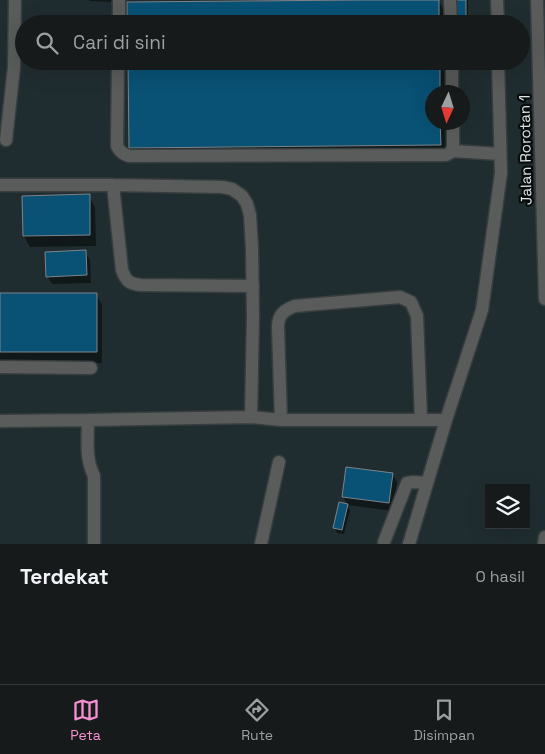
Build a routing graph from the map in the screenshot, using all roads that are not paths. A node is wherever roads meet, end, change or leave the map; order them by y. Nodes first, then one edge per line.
1 (16, 0) edge
2 (119, 0) edge
3 (450, 0) edge
4 (497, 0) edge
5 (537, 0) edge
6 (16, 15) edge
7 (119, 15) edge
8 (451, 15) edge
9 (498, 15) edge
10 (15, 34) edge
11 (118, 70) edge
12 (452, 70) edge
13 (498, 70) edge
14 (452, 85) edge
15 (453, 130) edge
16 (6, 140) dead end
17 (452, 151) junction
18 (500, 154) junction
19 (0, 185) edge
20 (113, 185) junction
21 (253, 286) junction
22 (545, 299) edge
23 (0, 366) edge
24 (91, 368) dead end
25 (251, 417) junction
26 (421, 419) junction
27 (88, 420) junction
28 (281, 420) junction
29 (446, 420) junction
30 (0, 421) edge
31 (279, 462) dead end
32 (428, 483) junction
33 (545, 537) edge
34 (384, 542) dead end
35 (94, 544) edge
36 (261, 544) edge
37 (409, 544) edge
38 (544, 544) edge

1 - 6 street
2 - 7 street
3 - 8 street
4 - 9 street
5 - 22 street, Jalan Rorotan 1
10 - 16 street
11 - 17 street
12 - 14 street
13 - 18 street
15 - 17 street
17 - 18 street
18 - 29 street
19 - 20 street
20 - 21 street
20 - 21 street
21 - 25 street
23 - 24 street
25 - 27 street
25 - 28 street
26 - 28 street
26 - 28 street
26 - 29 street
27 - 30 street
27 - 35 street
29 - 32 street
31 - 36 street
32 - 34 street
32 - 37 street
33 - 38 street

